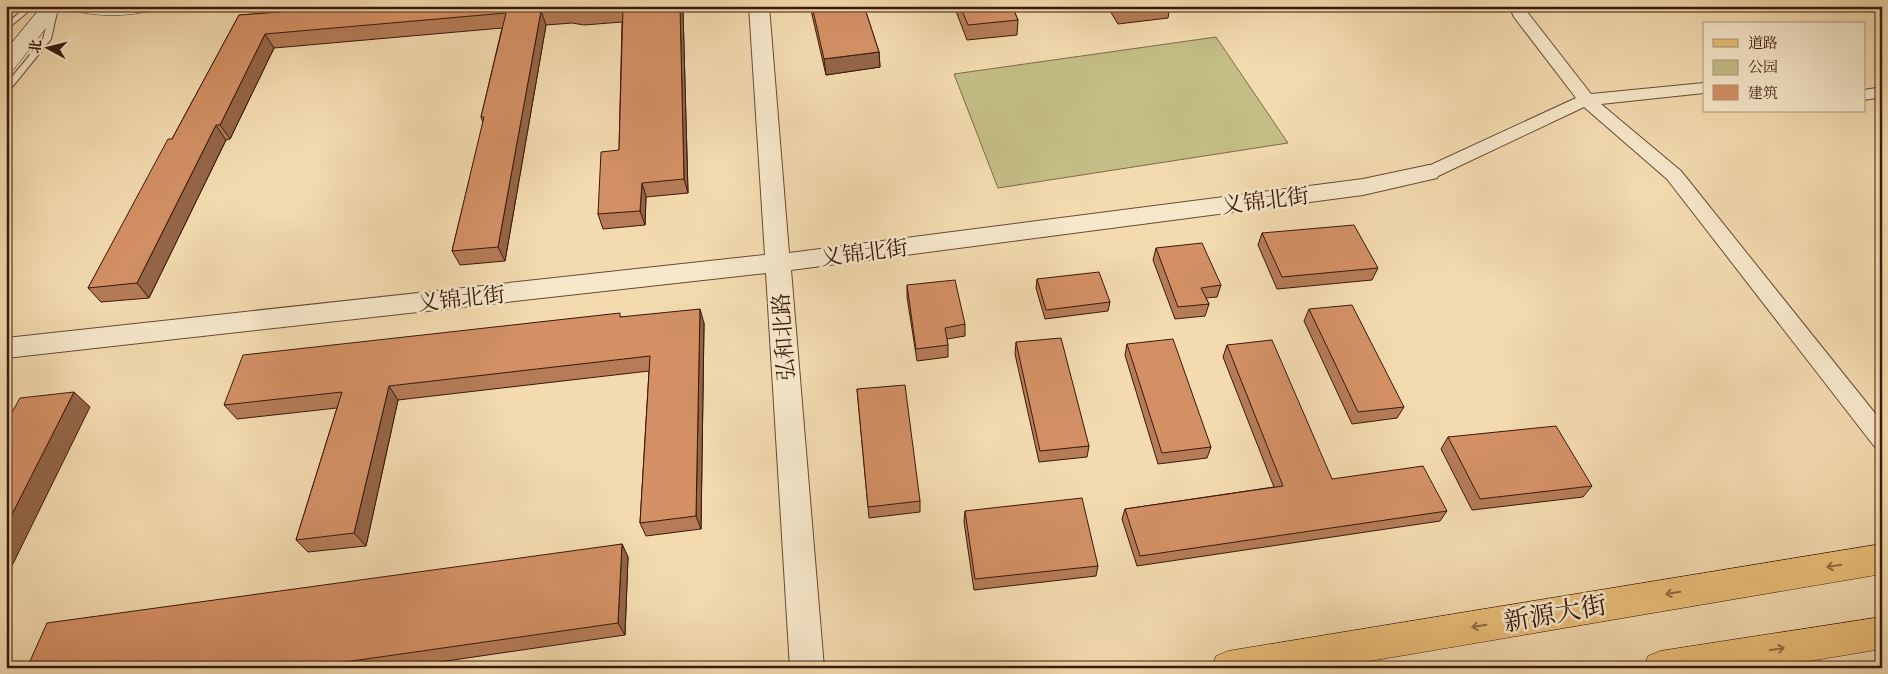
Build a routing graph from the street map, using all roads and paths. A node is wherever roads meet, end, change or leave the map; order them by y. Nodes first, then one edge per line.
1 (33, 6) edge
2 (54, 6) edge
3 (77, 6) edge
4 (148, 6) edge
5 (759, 6) edge
6 (1517, 6) edge
7 (6, 28) edge
8 (6, 38) edge
9 (6, 64) edge
10 (1703, 88) edge
11 (6, 89) edge
12 (1882, 92) edge
13 (1866, 95) edge
14 (1586, 100) junction
15 (1429, 173) joint
16 (777, 263) junction
17 (6, 348) edge
18 (1882, 440) edge
19 (1882, 559) edge
20 (1882, 633) edge
21 (807, 668) edge
22 (1228, 668) edge
23 (1660, 668) edge

1 - 7 lane
1 - 8 main road
2 - 9 main road
2 - 11 lane
3 - 4 main road
5 - 16 street, 弘和北路
6 - 14 street
10 - 14 street, 义锦北街
12 - 13 street
14 - 15 street, 义锦北街
14 - 18 street
15 - 16 street, 义锦北街
16 - 17 street, 义锦北街
16 - 21 street, 弘和北路
19 -> 22 main road, 新源大街
23 -> 20 main road

